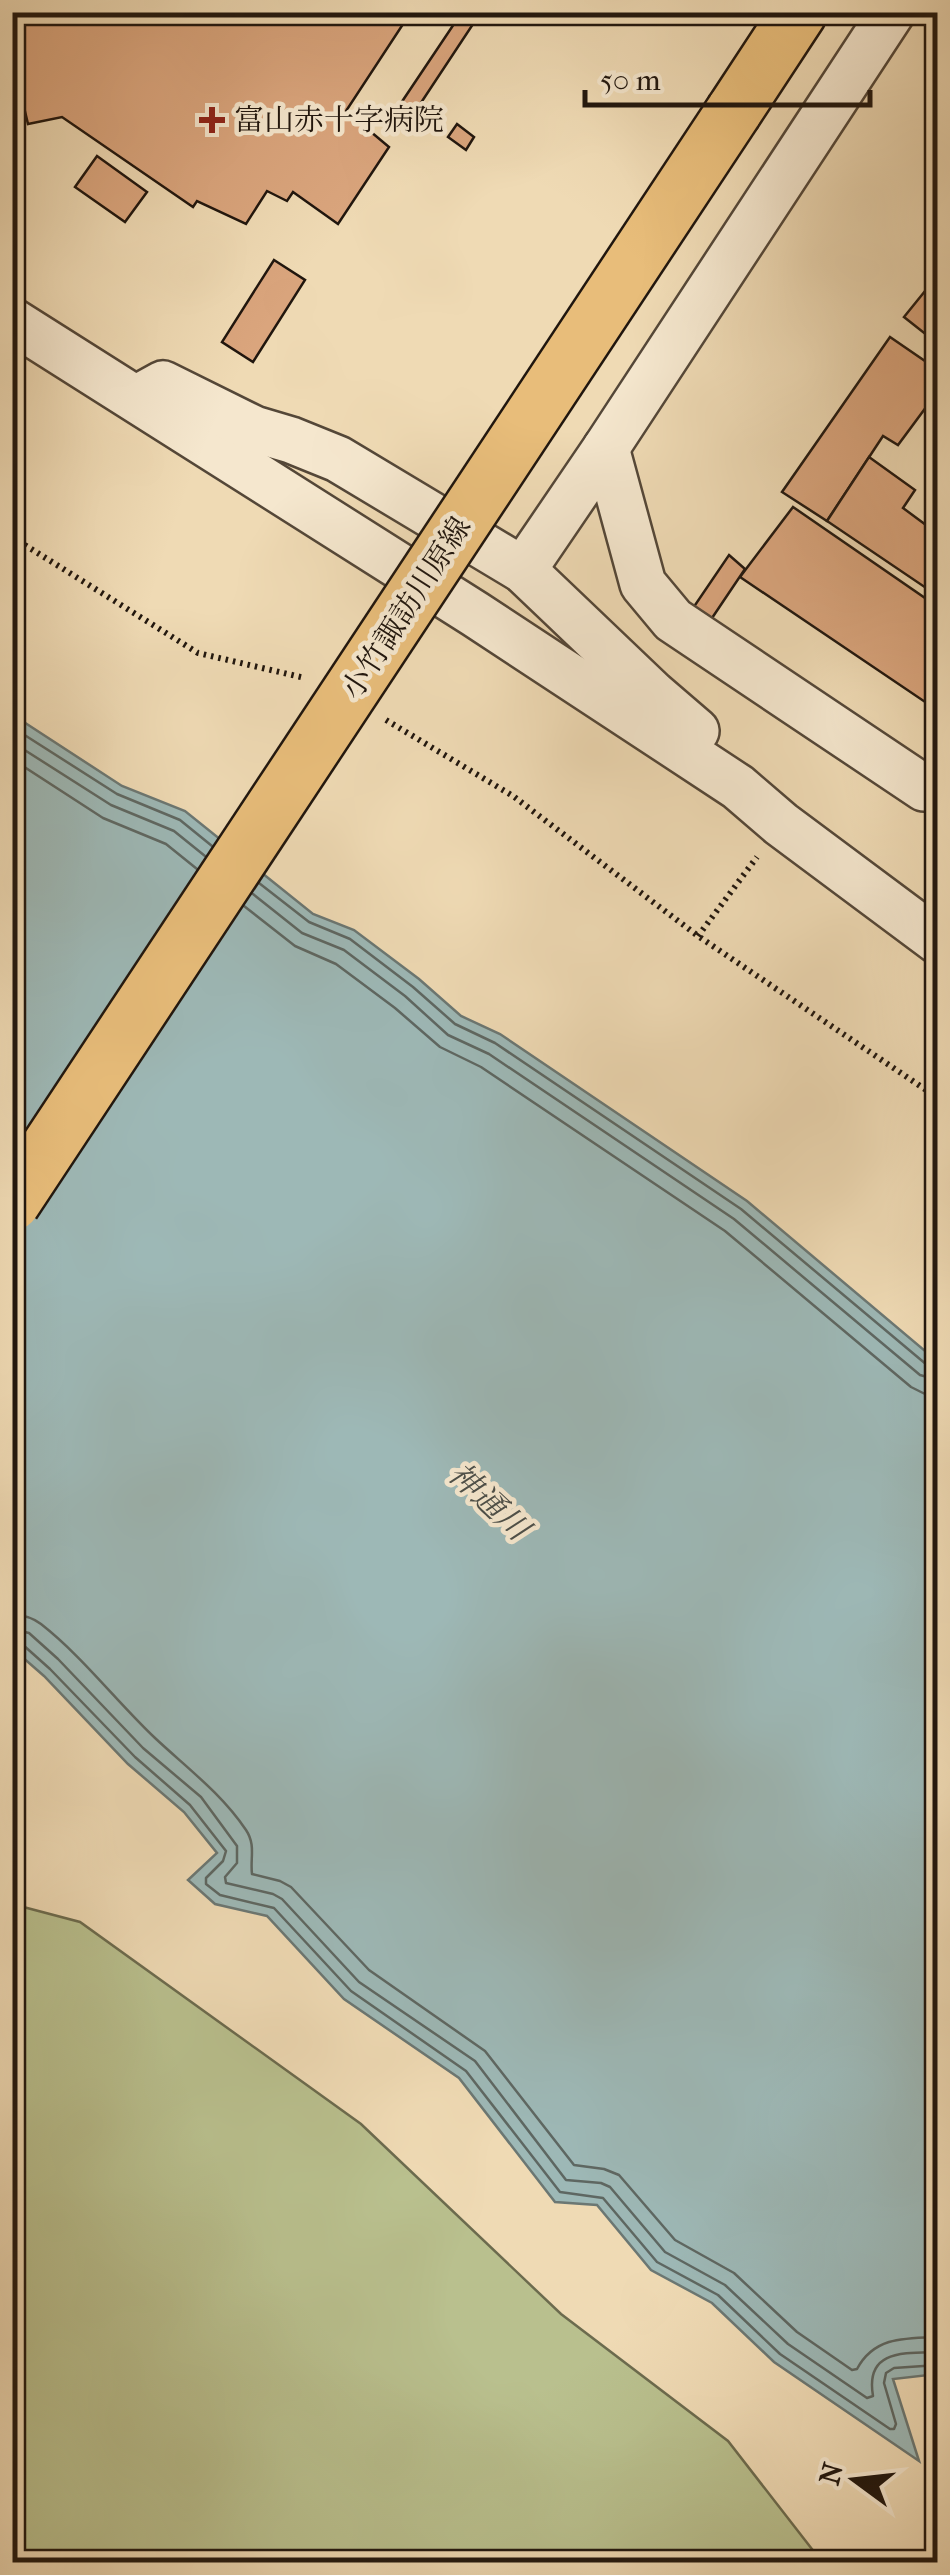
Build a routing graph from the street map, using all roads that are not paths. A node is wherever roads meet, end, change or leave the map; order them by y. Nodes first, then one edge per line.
1 (800, 12) edge
2 (892, 12) edge
3 (12, 320) edge
4 (136, 399) junction
5 (606, 448) junction
6 (523, 570) junction
7 (938, 786) edge
8 (738, 787) junction
9 (938, 941) edge
10 (12, 1203) edge

1 - 10 main road, 小竹諏訪川原線, bridge
2 - 5 street
3 - 4 street
4 - 6 street
4 - 8 street
5 - 6 street
5 - 7 street
6 - 8 street
8 - 9 street

